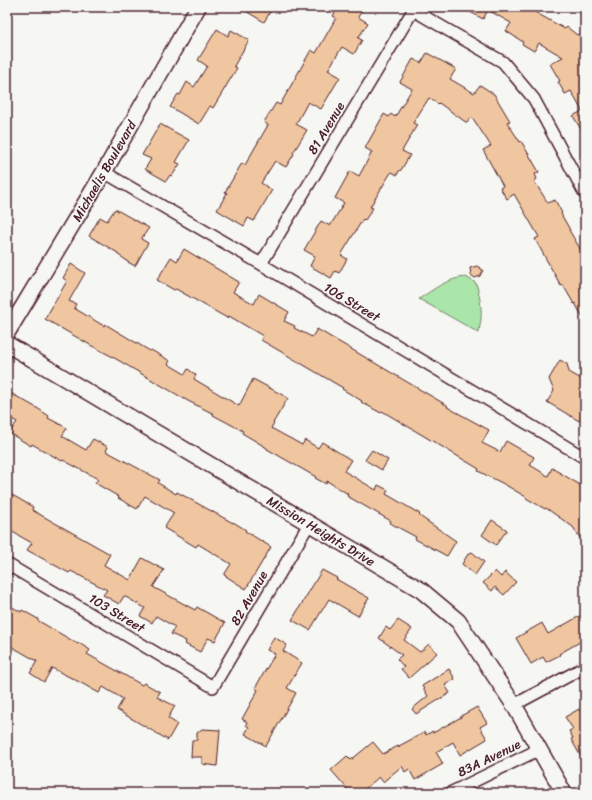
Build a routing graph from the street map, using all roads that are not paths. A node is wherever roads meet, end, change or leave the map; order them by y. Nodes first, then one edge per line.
1 (198, 7) edge
2 (414, 8) edge
3 (104, 172) junction
4 (585, 194) edge
5 (261, 264) junction
6 (7, 333) edge
7 (7, 344) edge
8 (585, 458) edge
9 (309, 524) junction
10 (7, 564) edge
11 (585, 667) edge
12 (213, 687) joint
13 (514, 705) junction
14 (540, 749) junction
15 (450, 793) edge
16 (564, 793) edge

1 - 3 street, Michaelis Boulevard
2 - 4 street
2 - 5 street, 81 Avenue
3 - 5 street, 106 Street
3 - 6 street, Michaelis Boulevard
5 - 8 street, 106 Street
7 - 9 street, Mission Heights Drive
9 - 12 street, 82 Avenue
9 - 13 street, Mission Heights Drive
10 - 12 street, 103 Street
11 - 13 street
13 - 14 street, Mission Heights Drive
14 - 15 street, 83A Avenue
14 - 16 street, Mission Heights Drive

